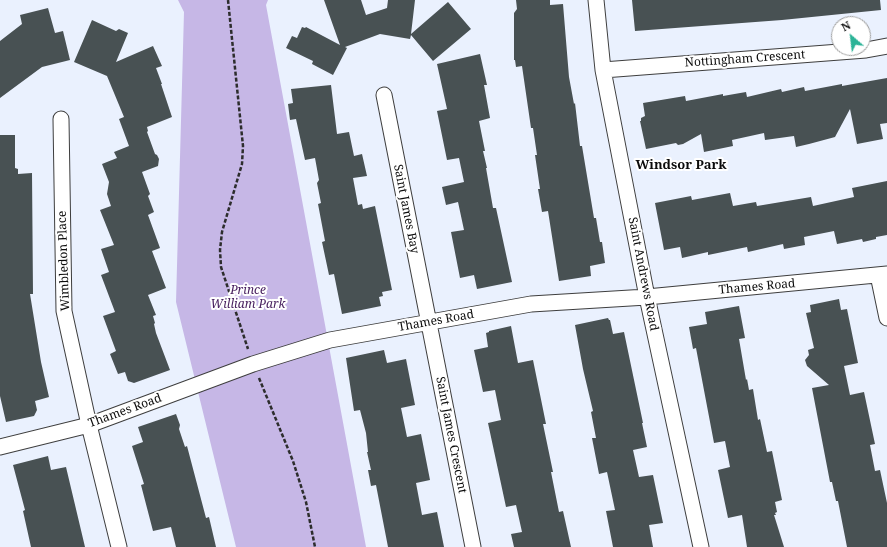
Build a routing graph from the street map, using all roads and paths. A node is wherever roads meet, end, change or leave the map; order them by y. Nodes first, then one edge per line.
1 (228, 0) edge
2 (596, 0) edge
3 (887, 46) edge
4 (603, 70) junction
5 (384, 95) dead end
6 (61, 119) dead end
7 (883, 274) edge
8 (647, 297) junction
9 (887, 318) edge
10 (428, 322) junction
11 (253, 364) junction
12 (89, 425) junction
13 (0, 446) edge
14 (119, 547) edge
15 (315, 547) edge
16 (473, 547) edge
17 (701, 547) edge

1 - 11 path
2 - 4 street, Saint Andrews Road
3 - 4 street, Nottingham Crescent
4 - 8 street, Saint Andrews Road
5 - 10 street, Saint James Bay
6 - 12 street, Wimbledon Place
7 - 8 street, Thames Road
7 - 9 street
8 - 10 street, Thames Road
8 - 17 street, Saint Andrews Road
10 - 11 street, Thames Road
10 - 16 street, Saint James Crescent
11 - 12 street, Thames Road
11 - 15 path
12 - 13 street, Thames Road
12 - 14 street, Wimbledon Place

